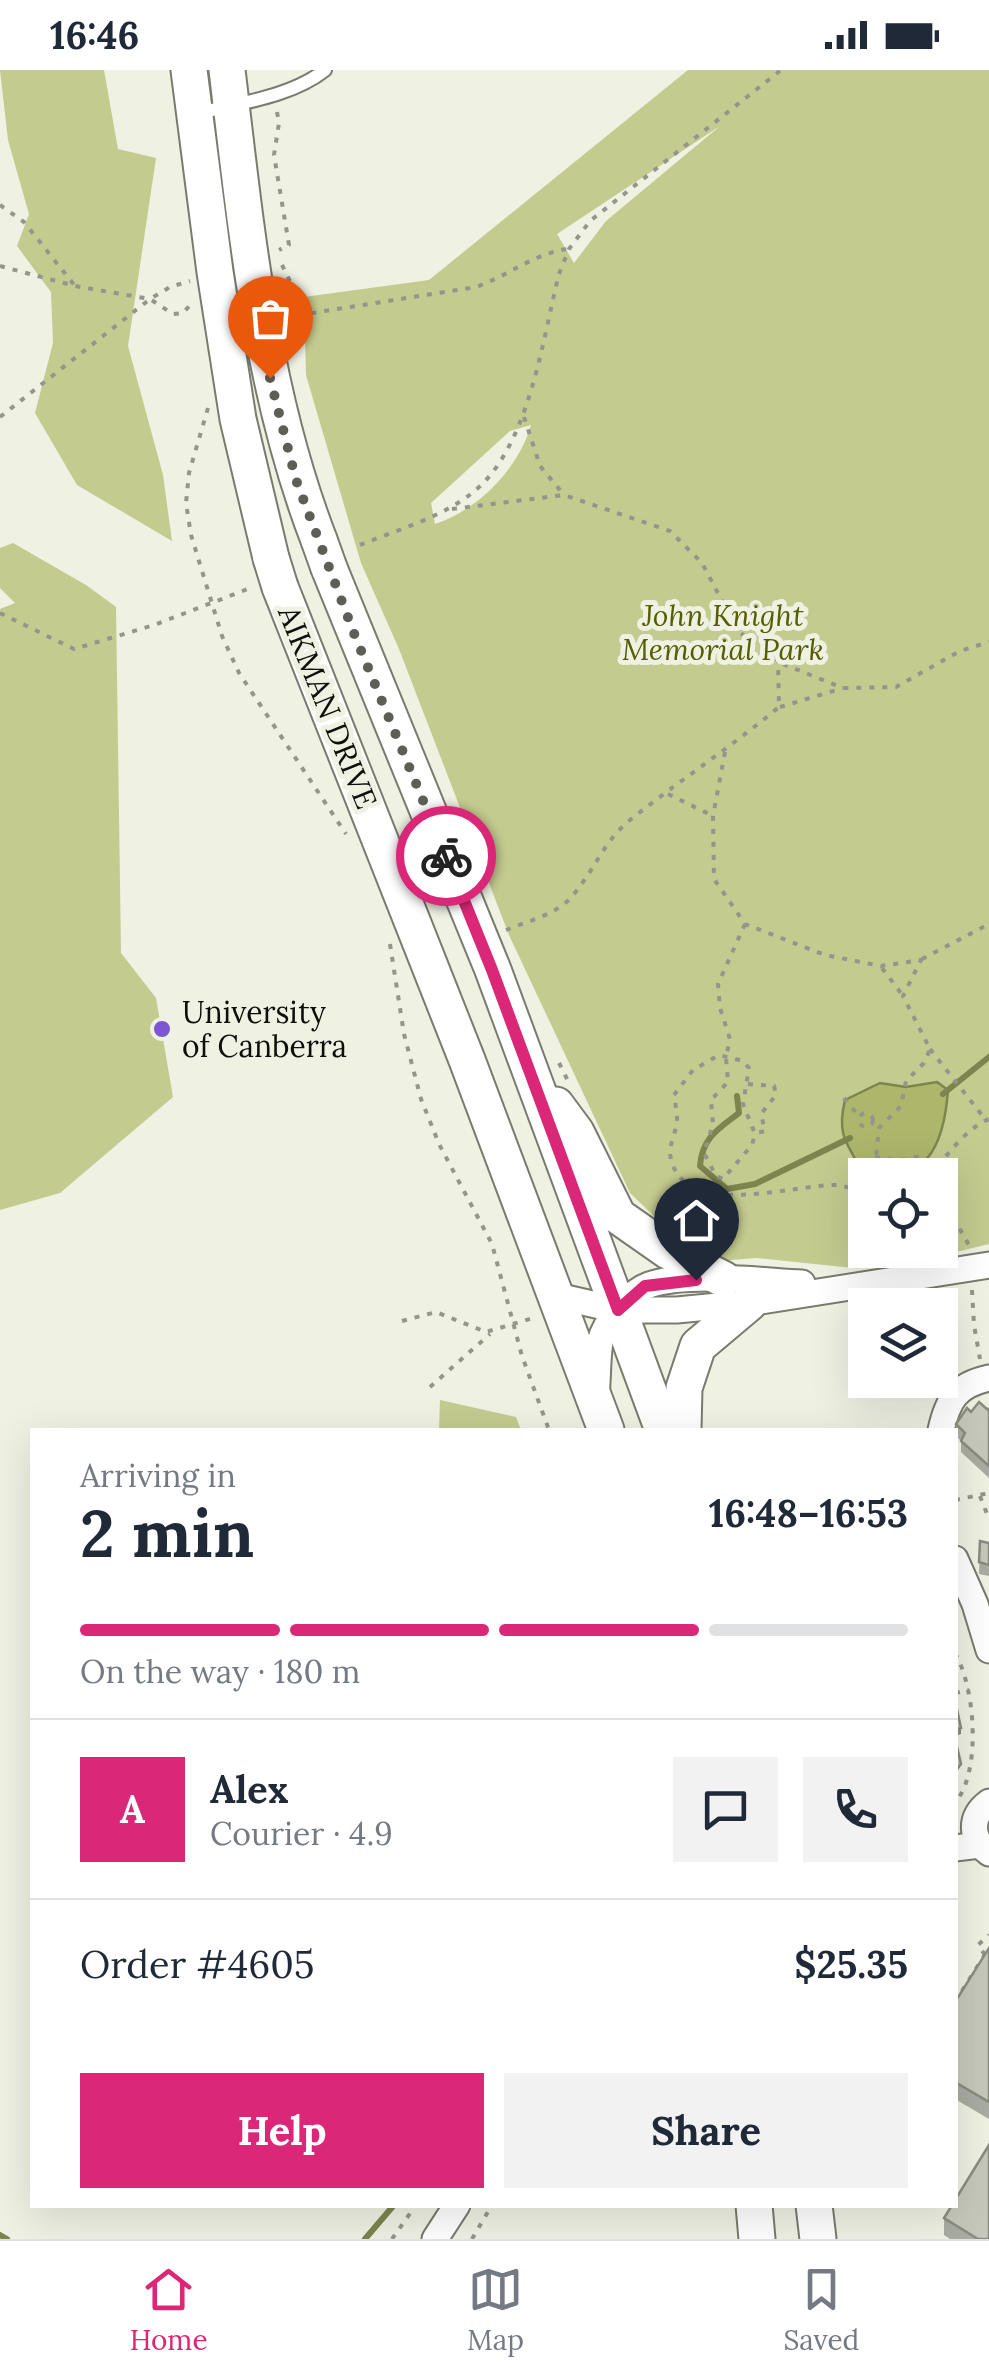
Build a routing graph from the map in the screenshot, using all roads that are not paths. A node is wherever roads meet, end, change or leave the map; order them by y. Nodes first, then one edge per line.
1 (190, 70) edge
2 (326, 70) edge
3 (229, 87) edge
4 (195, 114) junction
5 (528, 1069) junction
6 (989, 1264) edge
7 (852, 1285) junction
8 (736, 1291) junction
9 (559, 1303) junction
10 (618, 1310) junction
11 (989, 1378) edge
12 (601, 1415) edge
13 (662, 1428) edge
14 (683, 1428) edge
15 (942, 1428) edge
16 (958, 1566) edge
17 (989, 1650) edge
18 (456, 2208) edge
19 (754, 2208) edge
20 (814, 2208) edge
21 (436, 2239) edge
22 (758, 2239) edge
23 (818, 2239) edge

1 - 4 main road, AIKMAN DRIVE
2 - 3 lane
3 - 4 lane
3 - 5 main road, AIKMAN DRIVE
4 - 9 main road, AIKMAN DRIVE
5 - 8 main road
5 - 10 main road, AIKMAN DRIVE
6 - 7 street
7 - 8 street
7 - 8 street
8 - 10 street
8 - 10 street
8 - 14 main road
9 - 10 street
9 - 12 main road, AIKMAN DRIVE
10 - 12 street
10 - 13 main road, AIKMAN DRIVE
11 - 15 street
16 - 17 street
18 - 21 street
19 - 22 main road
20 - 23 main road

